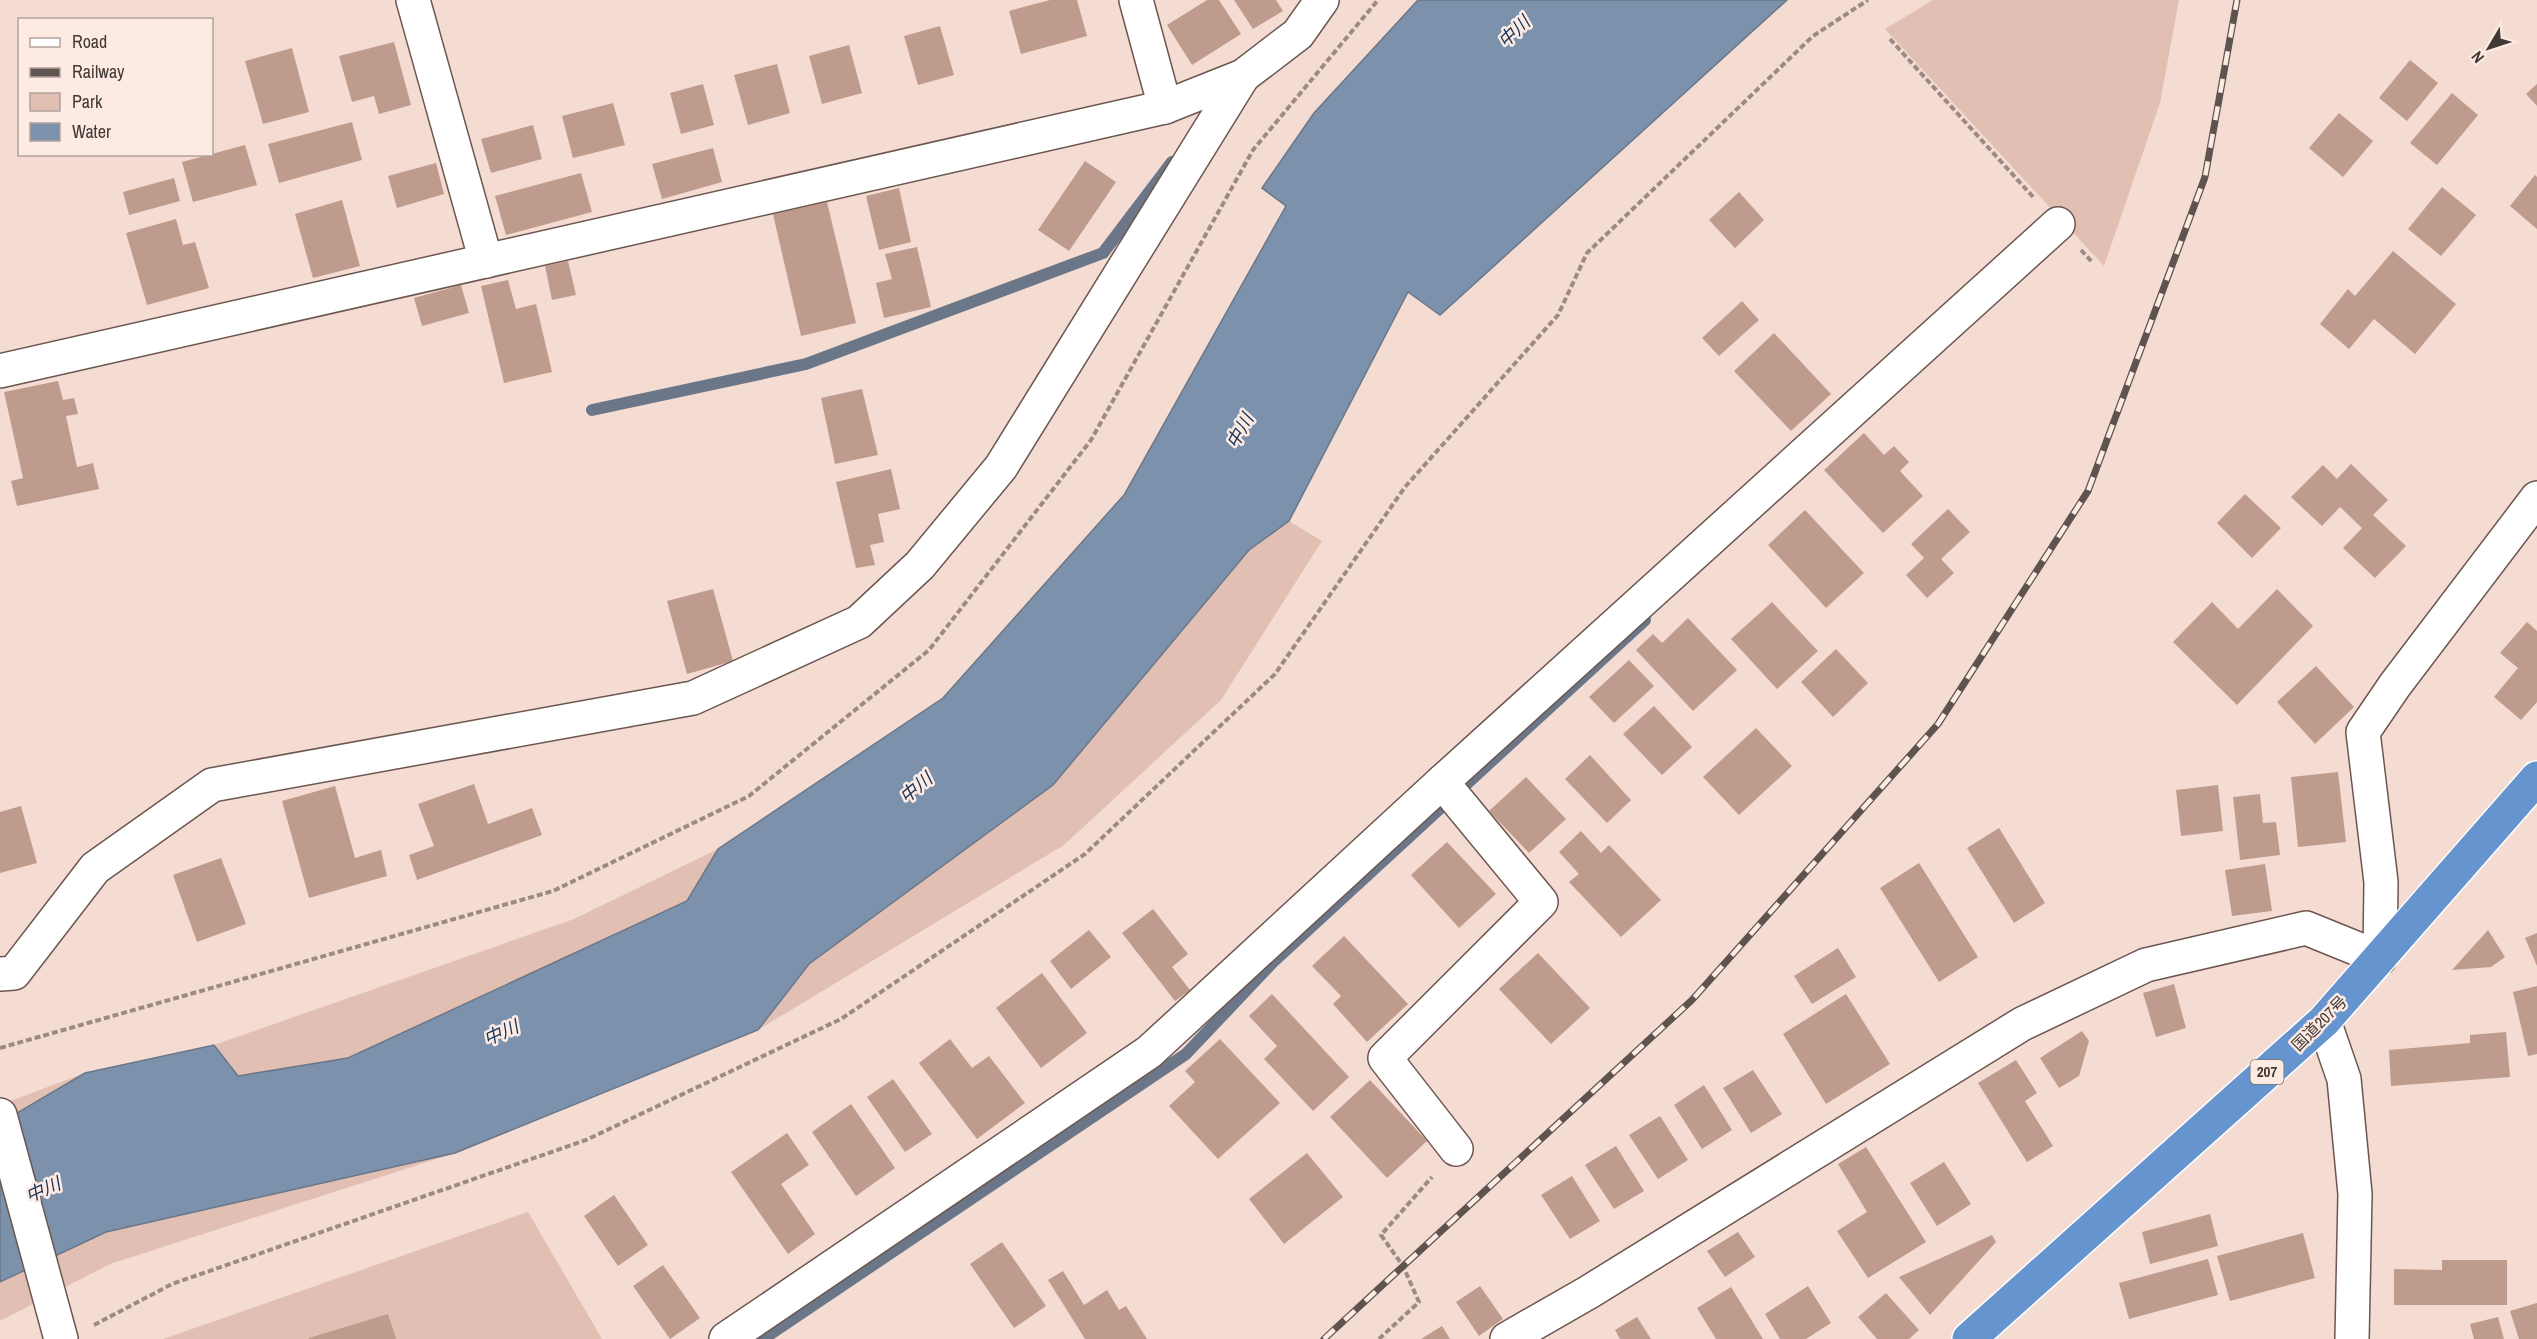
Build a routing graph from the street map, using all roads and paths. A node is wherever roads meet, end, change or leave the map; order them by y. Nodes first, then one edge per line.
1 (413, 0) edge
2 (1136, 0) edge
3 (1322, 0) edge
4 (1868, 0) edge
5 (1890, 39) dead end
6 (1243, 76) junction
7 (1165, 107) junction
8 (2058, 224) junction
9 (486, 261) junction
10 (2093, 263) dead end
11 (0, 371) edge
12 (2537, 498) edge
13 (2537, 778) edge
14 (1442, 782) junction
15 (2380, 958) junction
16 (0, 974) edge
17 (2324, 1022) junction
18 (0, 1114) edge
19 (1456, 1149) joint
20 (68, 1328) edge
21 (726, 1339) edge
22 (1379, 1339) edge
23 (1507, 1339) edge
24 (1969, 1339) edge
25 (2352, 1339) edge

1 - 9 street
2 - 7 street
3 - 6 street
4 - 20 path
5 - 8 path
6 - 7 street
6 - 16 street
7 - 9 street
8 - 10 path
8 - 14 street
9 - 11 street
12 - 15 street
13 - 15 highway, 国道207号 / 207
14 - 19 street
14 - 21 street
15 - 17 highway, 国道207号 / 207
15 - 23 street
17 - 24 highway, 国道207号 / 207
17 - 25 street
18 - 20 street
19 - 22 path

